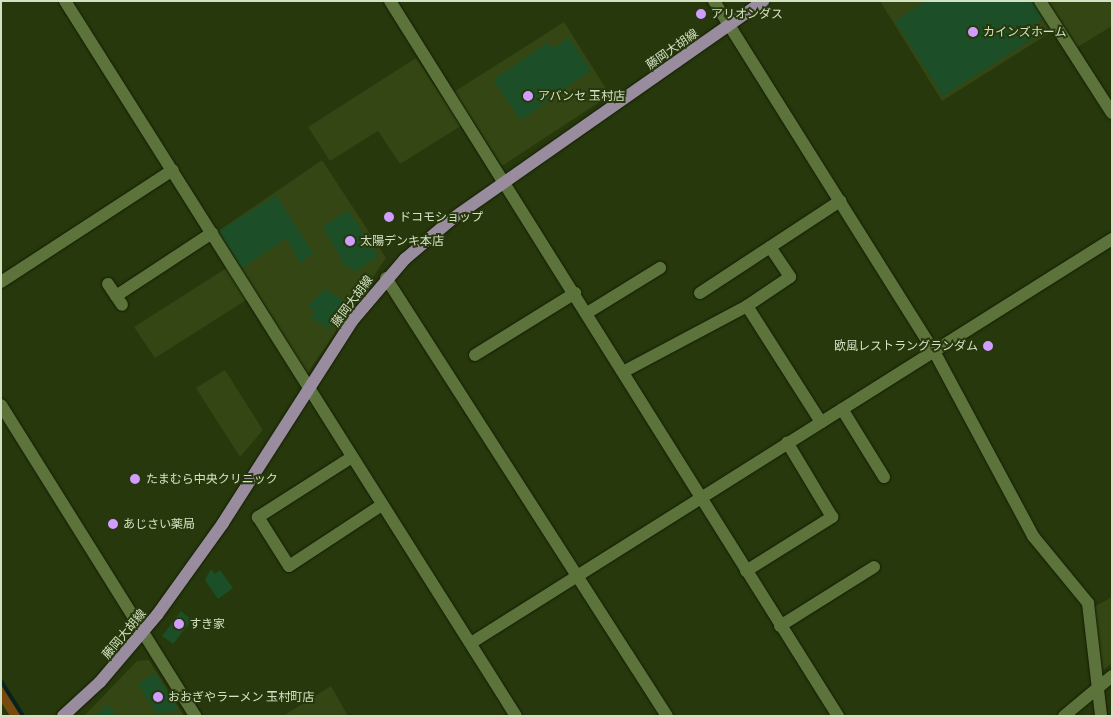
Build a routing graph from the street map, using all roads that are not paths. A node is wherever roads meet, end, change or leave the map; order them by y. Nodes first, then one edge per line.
1 (65, 1) edge
2 (390, 1) edge
3 (714, 1) edge
4 (763, 1) edge
5 (1040, 1) edge
6 (729, 25) junction
7 (1112, 113) edge
8 (173, 170) junction
9 (507, 183) junction
10 (840, 201) junction
11 (212, 233) junction
12 (1112, 239) edge
13 (770, 247) junction
14 (660, 268) dead end
15 (386, 278) junction
16 (1, 282) edge
17 (108, 284) dead end
18 (575, 293) junction
19 (700, 293) dead end
20 (747, 306) junction
21 (587, 313) junction
22 (935, 353) junction
23 (474, 355) dead end
24 (623, 372) junction
25 (309, 386) junction
26 (1, 405) edge
27 (842, 409) junction
28 (821, 422) junction
29 (787, 442) junction
30 (352, 457) junction
31 (884, 477) dead end
32 (702, 496) junction
33 (382, 505) junction
34 (874, 567) dead end
35 (746, 571) junction
36 (578, 575) junction
37 (780, 626) junction
38 (143, 633) junction
39 (471, 643) junction
40 (1112, 676) edge
41 (1098, 686) junction
42 (62, 716) edge
43 (195, 716) edge
44 (516, 716) edge
45 (667, 716) edge
46 (838, 716) edge
47 (1064, 716) edge
48 (1101, 716) edge

1 - 8 street
2 - 9 street
3 - 6 street
4 - 6 main road, 藤岡大胡線
5 - 7 street
6 - 9 main road, 藤岡大胡線
6 - 10 street
8 - 11 street
8 - 16 street
9 - 15 main road, 藤岡大胡線
9 - 18 street
10 - 13 street
10 - 22 street
11 - 17 street
11 - 25 street
12 - 22 street
13 - 19 street
13 - 20 street
14 - 21 street
15 - 25 main road, 藤岡大胡線
15 - 36 street
18 - 21 street
18 - 23 street
20 - 24 street
20 - 28 street
21 - 24 street
22 - 27 street
22 - 41 street
24 - 32 street
25 - 30 street
25 - 38 main road, 藤岡大胡線
26 - 38 street
27 - 28 street
27 - 31 street
28 - 29 street
29 - 32 street
29 - 35 street
30 - 33 street
30 - 33 street
32 - 35 street
32 - 36 street
33 - 39 street
34 - 37 street
35 - 37 street
36 - 39 street
36 - 45 street
37 - 46 street
38 - 42 main road, 藤岡大胡線
38 - 43 street
39 - 44 street
40 - 41 street
41 - 47 street
41 - 48 street

